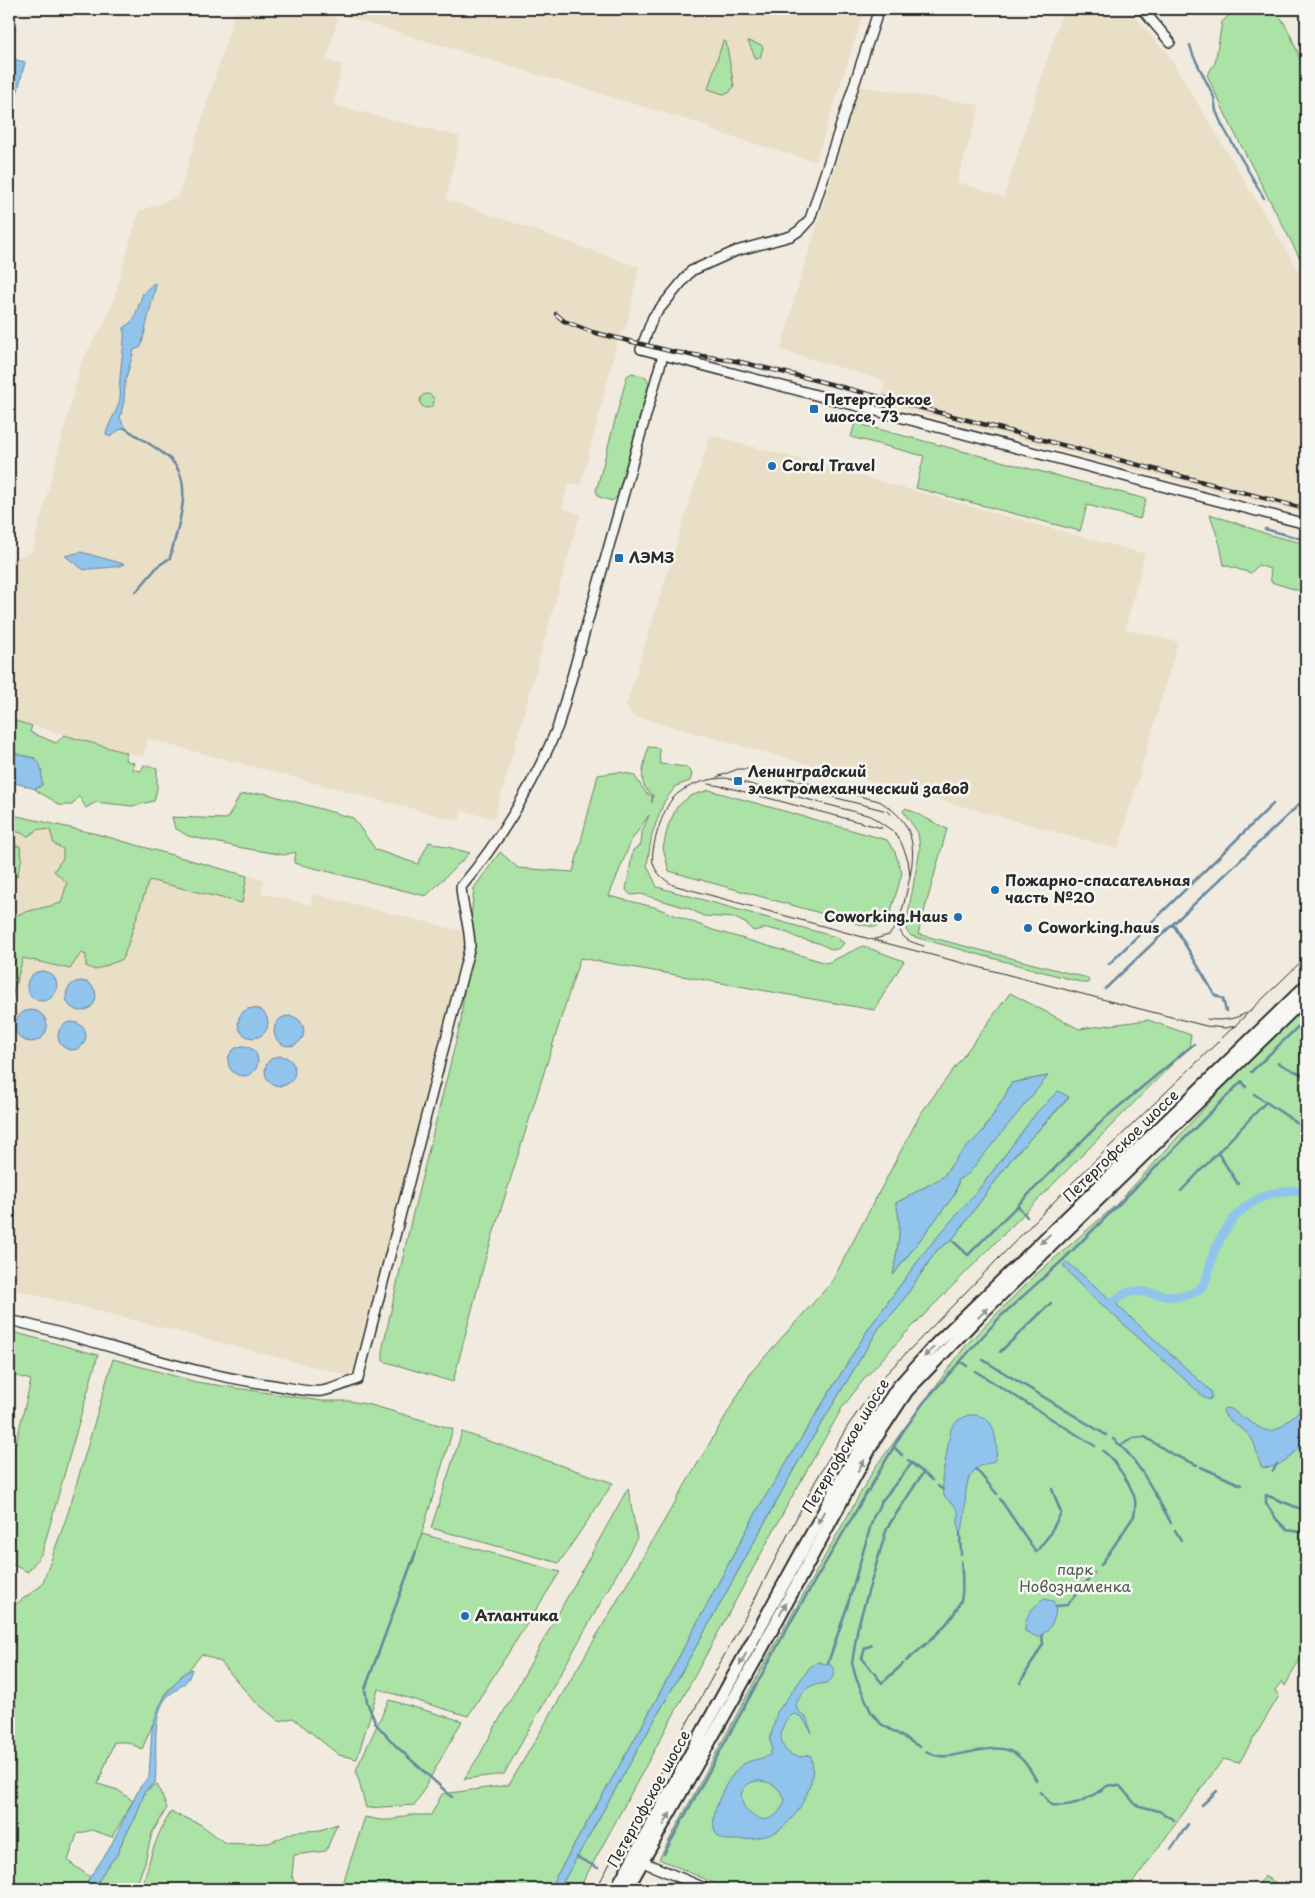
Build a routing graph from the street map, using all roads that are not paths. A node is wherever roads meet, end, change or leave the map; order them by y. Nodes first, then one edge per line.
1 (879, 9) edge
2 (1142, 9) edge
3 (1170, 42) dead end
4 (663, 355) junction
5 (1306, 524) edge
6 (1306, 986) edge
7 (1306, 997) edge
8 (9, 1320) edge
9 (638, 1860) junction
10 (616, 1889) edge
11 (627, 1889) edge
12 (707, 1889) edge

1 - 4 street
2 - 3 street
4 - 5 street
4 - 8 street
6 -> 9 main road, Петергофское шоссе
9 -> 7 main road, Петергофское шоссе
9 - 10 main road, Петергофское шоссе
9 - 11 main road, Петергофское шоссе
9 - 12 street

